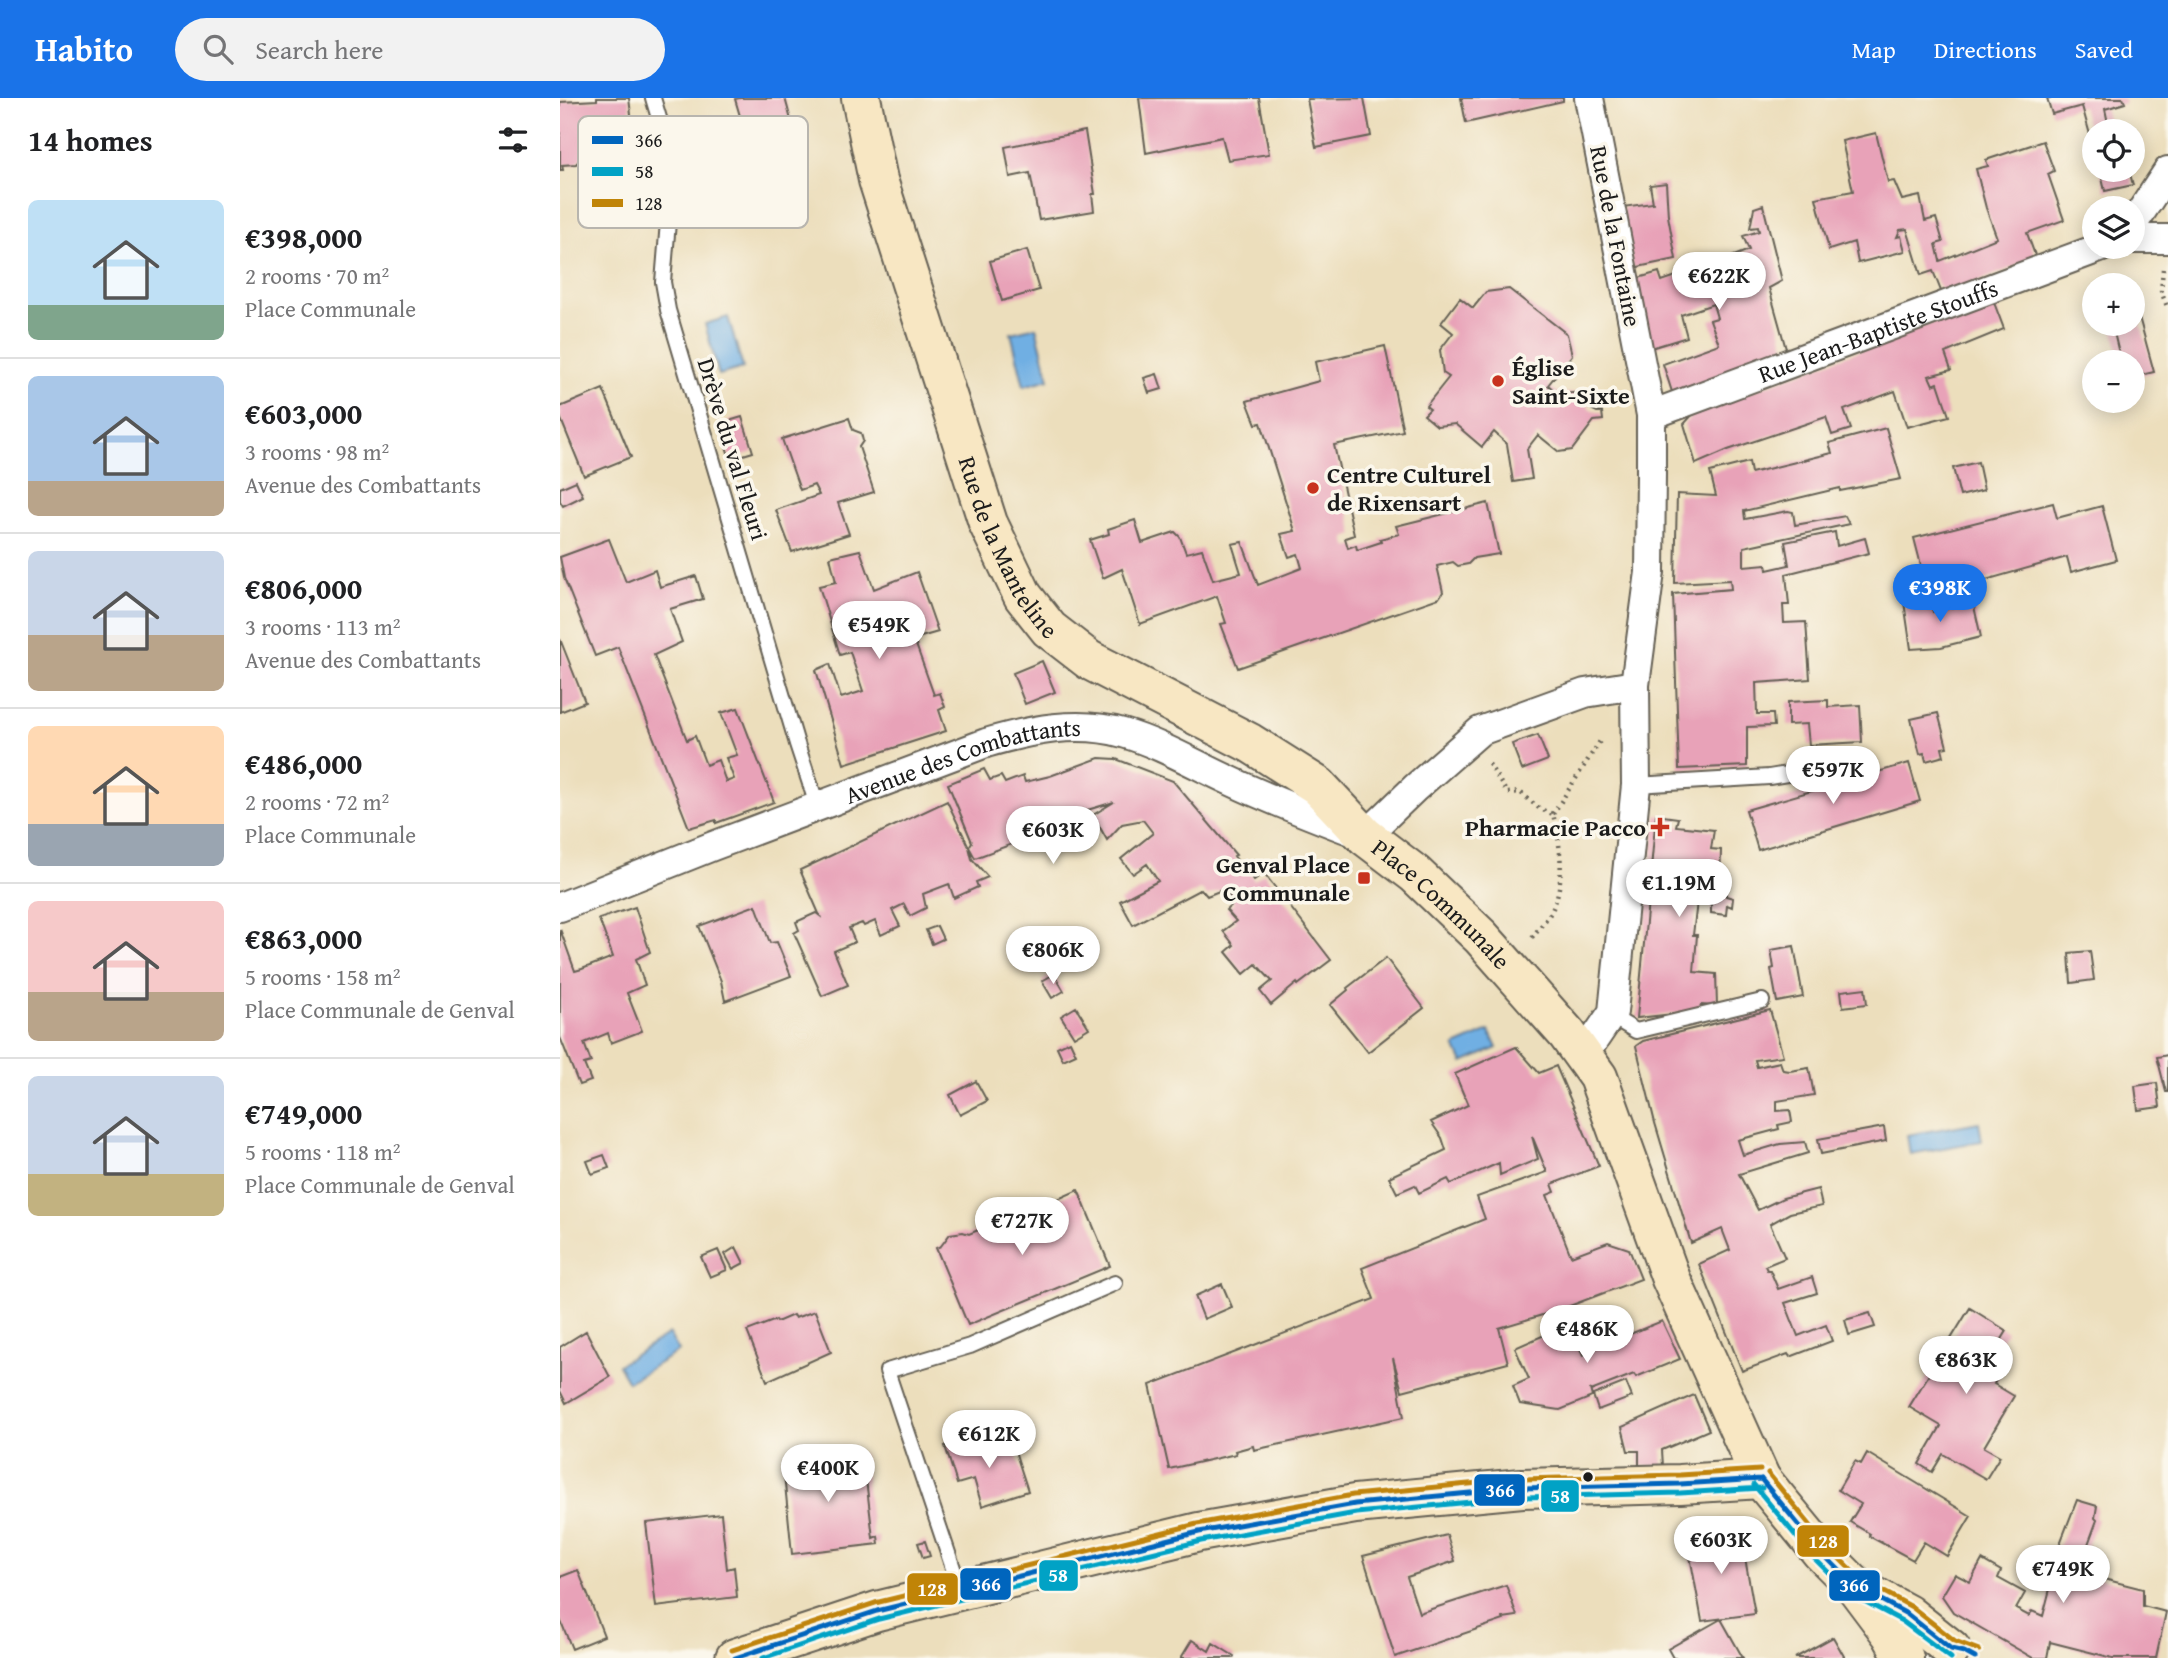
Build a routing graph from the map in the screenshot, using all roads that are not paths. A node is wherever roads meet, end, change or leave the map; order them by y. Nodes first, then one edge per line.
1 (653, 98) edge
2 (861, 98) edge
3 (1589, 98) edge
4 (658, 116) edge
5 (2168, 170) edge
6 (2145, 205) edge
7 (668, 228) edge
8 (2145, 239) edge
9 (2166, 239) edge
10 (2082, 254) edge
11 (1651, 415) junction
12 (1635, 685) junction
13 (1864, 761) dead end
14 (1636, 785) junction
15 (818, 808) junction
16 (1365, 836) junction
17 (560, 907) edge
18 (1762, 1001) dead end
19 (1611, 1016) junction
20 (1583, 1056) junction
21 (1115, 1283) dead end
22 (1761, 1479) junction
23 (1855, 1586) junction
24 (961, 1591) junction
25 (1951, 1655) edge
26 (734, 1658) edge
27 (1904, 1658) edge

1 - 4 lane, Drève du val Fleuri
2 - 16 street, Rue de la Manteline
3 - 11 street, Rue de la Fontaine
5 - 6 street
7 - 15 lane, Drève du val Fleuri
8 - 9 street
10 - 11 street, Rue Jean-Baptiste Stouffs
11 - 12 street
12 - 14 street
12 - 16 street, Place Communale
13 - 14 lane
14 - 19 street
15 - 16 street, Avenue des Combattants
15 - 17 street, Avenue des Combattants
16 - 20 street, Place Communale
18 - 19 lane
19 - 20 street
20 - 22 street, Place Communale
21 - 24 lane
22 - 23 street, Place Communale
22 - 24 street
23 - 25 street
23 - 27 street
24 - 26 street

